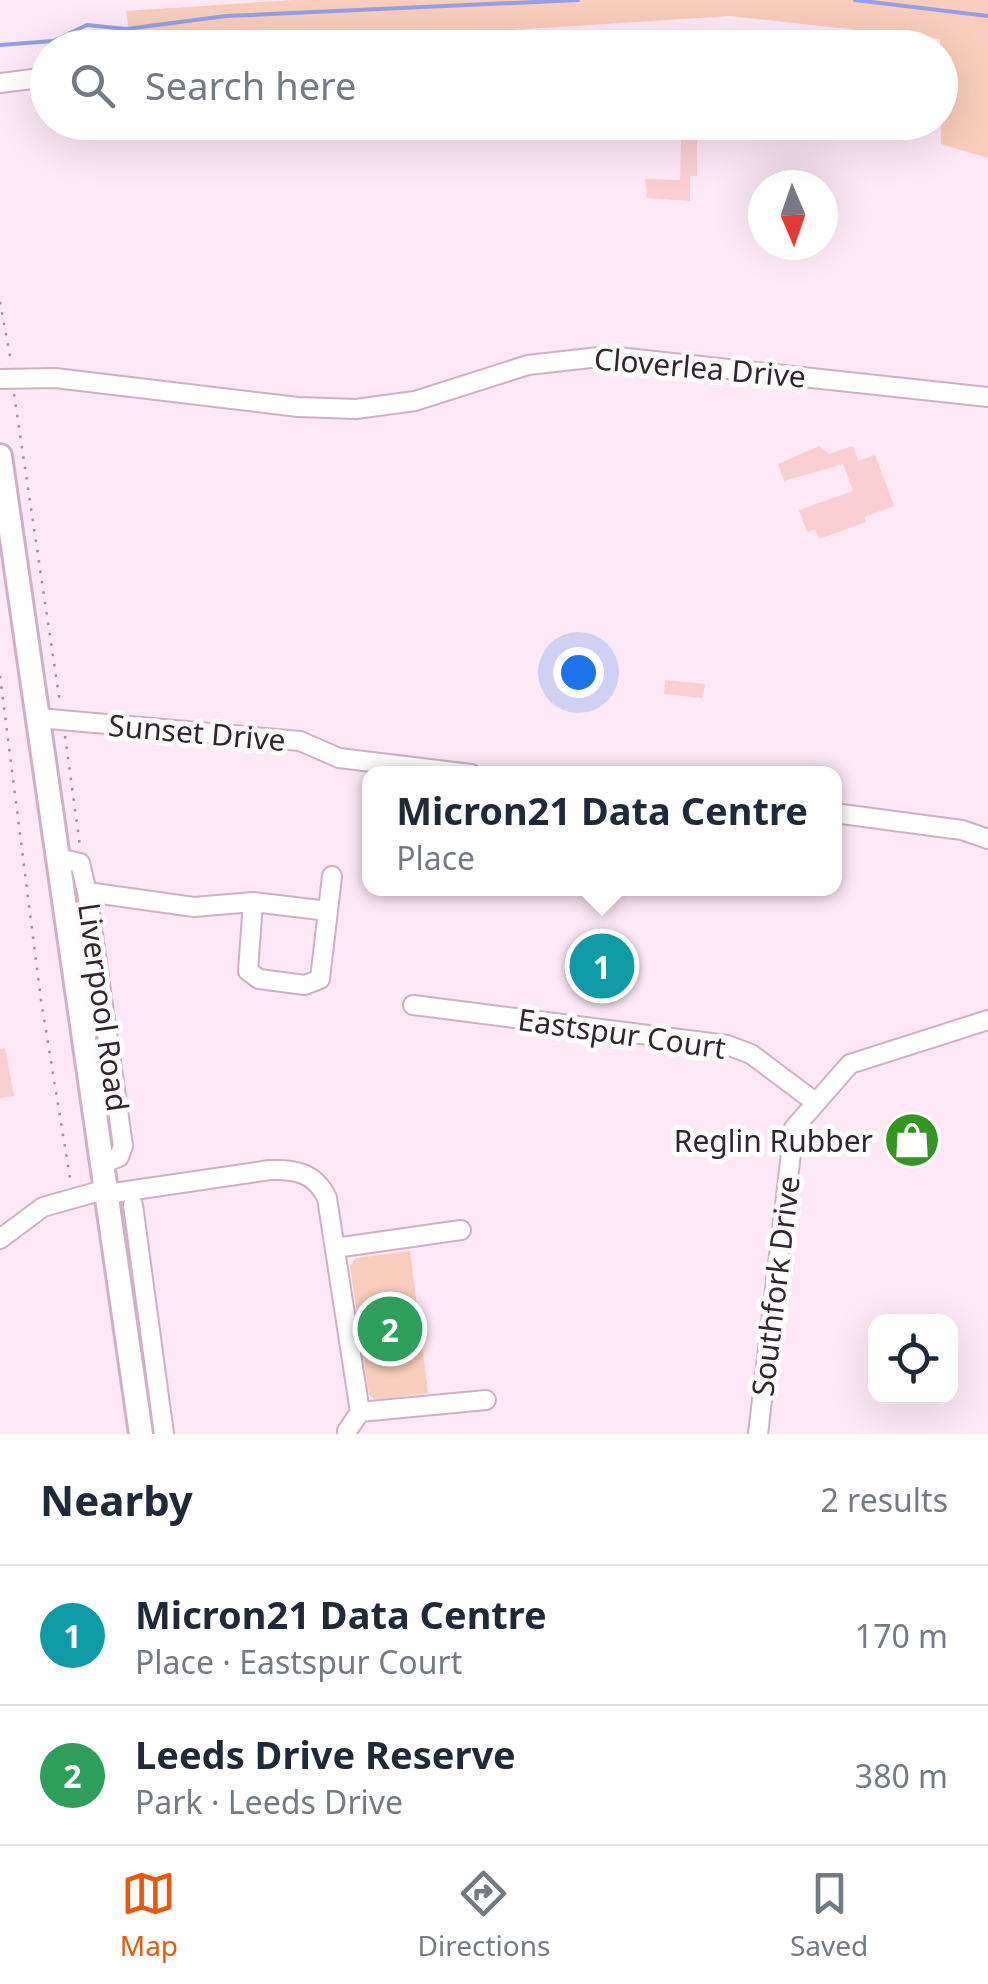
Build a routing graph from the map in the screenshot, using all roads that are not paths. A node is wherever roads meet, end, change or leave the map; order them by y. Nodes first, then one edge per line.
1 (30, 79) edge
2 (0, 83) edge
3 (6, 378) edge
4 (988, 397) edge
5 (0, 456) edge
6 (7, 553) edge
7 (38, 718) junction
8 (405, 766) edge
9 (842, 814) edge
10 (988, 839) edge
11 (69, 861) junction
12 (332, 876) dead end
13 (87, 892) junction
14 (253, 902) junction
15 (328, 911) junction
16 (413, 1006) dead end
17 (988, 1020) edge
18 (102, 1073) junction
19 (815, 1102) junction
20 (107, 1192) junction
21 (134, 1204) dead end
22 (24, 1221) junction
23 (0, 1225) edge
24 (461, 1230) dead end
25 (0, 1239) edge
26 (335, 1248) junction
27 (138, 1334) junction
28 (486, 1400) dead end
29 (360, 1412) junction
30 (347, 1431) dead end
31 (141, 1434) edge
32 (164, 1434) edge
33 (758, 1434) edge

1 - 2 street
3 - 4 street, Cloverlea Drive
5 - 6 main road, Liverpool Road
6 - 7 main road, Liverpool Road
7 - 8 street, Sunset Drive
7 - 11 main road, Liverpool Road
9 - 10 street
11 - 13 street, Liverpool Road
11 - 18 main road, Liverpool Road
12 - 15 street
13 - 14 street
13 - 18 street, Liverpool Road
14 - 15 street
14 - 15 street
16 - 19 street, Eastspur Court
17 - 19 street, Southfork Drive
18 - 20 main road, Liverpool Road
19 - 33 street, Southfork Drive
20 - 22 street
20 - 26 street
20 - 27 main road, Liverpool Road
21 - 27 street, Liverpool Road
22 - 23 street
22 - 25 street
24 - 26 street
26 - 29 street
27 - 31 main road, Liverpool Road
27 - 32 street, Liverpool Road
28 - 29 street
29 - 30 street

